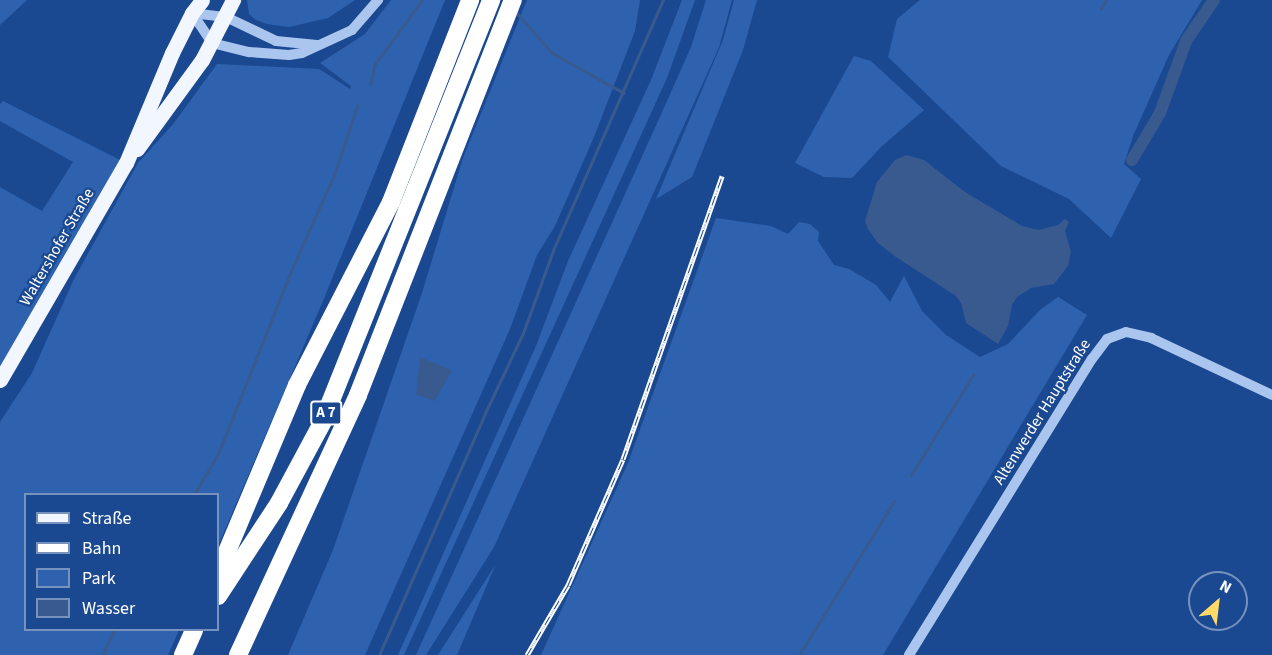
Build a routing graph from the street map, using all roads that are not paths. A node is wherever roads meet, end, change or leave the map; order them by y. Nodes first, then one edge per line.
1 (202, 0) edge
2 (233, 0) edge
3 (378, 0) edge
4 (470, 0) edge
5 (491, 0) edge
6 (513, 0) edge
7 (192, 13) junction
8 (226, 17) junction
9 (212, 43) junction
10 (320, 45) junction
11 (126, 163) junction
12 (0, 380) edge
13 (1272, 395) edge
14 (219, 571) edge
15 (219, 594) edge
16 (193, 631) edge
17 (183, 655) edge
18 (238, 655) edge
19 (909, 655) edge

1 - 7 main road, Waltershofer Straße
2 - 8 main road, Waltershofer Straße
3 - 10 street
4 - 14 highway, A 7
5 - 15 highway, A 7
6 - 18 highway, A 7
7 - 8 street
7 - 9 street
7 - 11 main road, Waltershofer Straße
8 - 9 main road, Waltershofer Straße
8 - 10 street
9 - 10 street
9 - 11 main road, Waltershofer Straße
11 - 12 main road, Waltershofer Straße
13 - 19 street, Altenwerder Hauptstraße
16 - 17 highway

